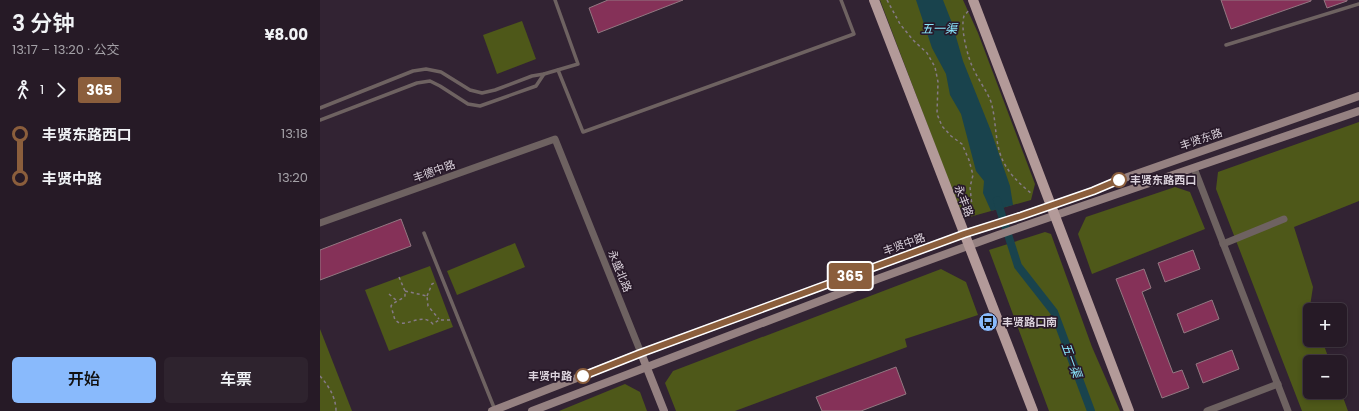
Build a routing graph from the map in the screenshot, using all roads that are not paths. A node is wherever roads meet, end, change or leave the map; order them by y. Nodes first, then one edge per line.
1 (554, 0) edge
2 (841, 0) edge
3 (874, 0) edge
4 (973, 0) edge
5 (1359, 4) edge
6 (1226, 45) dead end
7 (558, 70) junction
8 (544, 74) junction
9 (1359, 96) edge
10 (320, 108) edge
11 (1359, 111) edge
12 (320, 120) edge
13 (555, 139) joint
14 (1194, 168) junction
15 (1051, 205) junction
16 (1055, 215) junction
17 (1021, 216) joint
18 (1284, 219) dead end
19 (320, 223) edge
20 (424, 233) dead end
21 (964, 234) junction
22 (1223, 244) junction
23 (969, 246) junction
24 (641, 353) junction
25 (646, 367) junction
26 (1278, 384) junction
27 (494, 410) edge
28 (532, 411) edge
29 (664, 411) edge
30 (1033, 411) edge
31 (1129, 411) edge
32 (1207, 411) edge
33 (1288, 411) edge

1 - 7 lane
2 - 7 lane
3 - 21 main road, 永丰路
4 - 15 main road
5 - 6 lane
7 - 8 lane
8 - 10 lane
8 - 12 lane
9 - 15 street, 丰贤东路
11 - 14 street
13 - 19 street, 丰德中路
13 - 24 street, 永盛北路
14 - 16 street
14 - 22 street
15 - 16 main road
15 - 17 street, 丰贤东路
16 - 23 street
16 - 31 main road
17 - 21 street, 丰贤中路
18 - 22 street
20 - 27 lane
21 - 23 main road, 永丰路
21 - 24 street, 丰贤中路
22 - 26 street
23 - 25 street
23 - 30 main road, 永丰路
24 - 25 street, 永盛北路
24 - 27 street, 丰贤中路
25 - 28 street
25 - 29 street, 永盛北路
26 - 32 street
26 - 33 street

